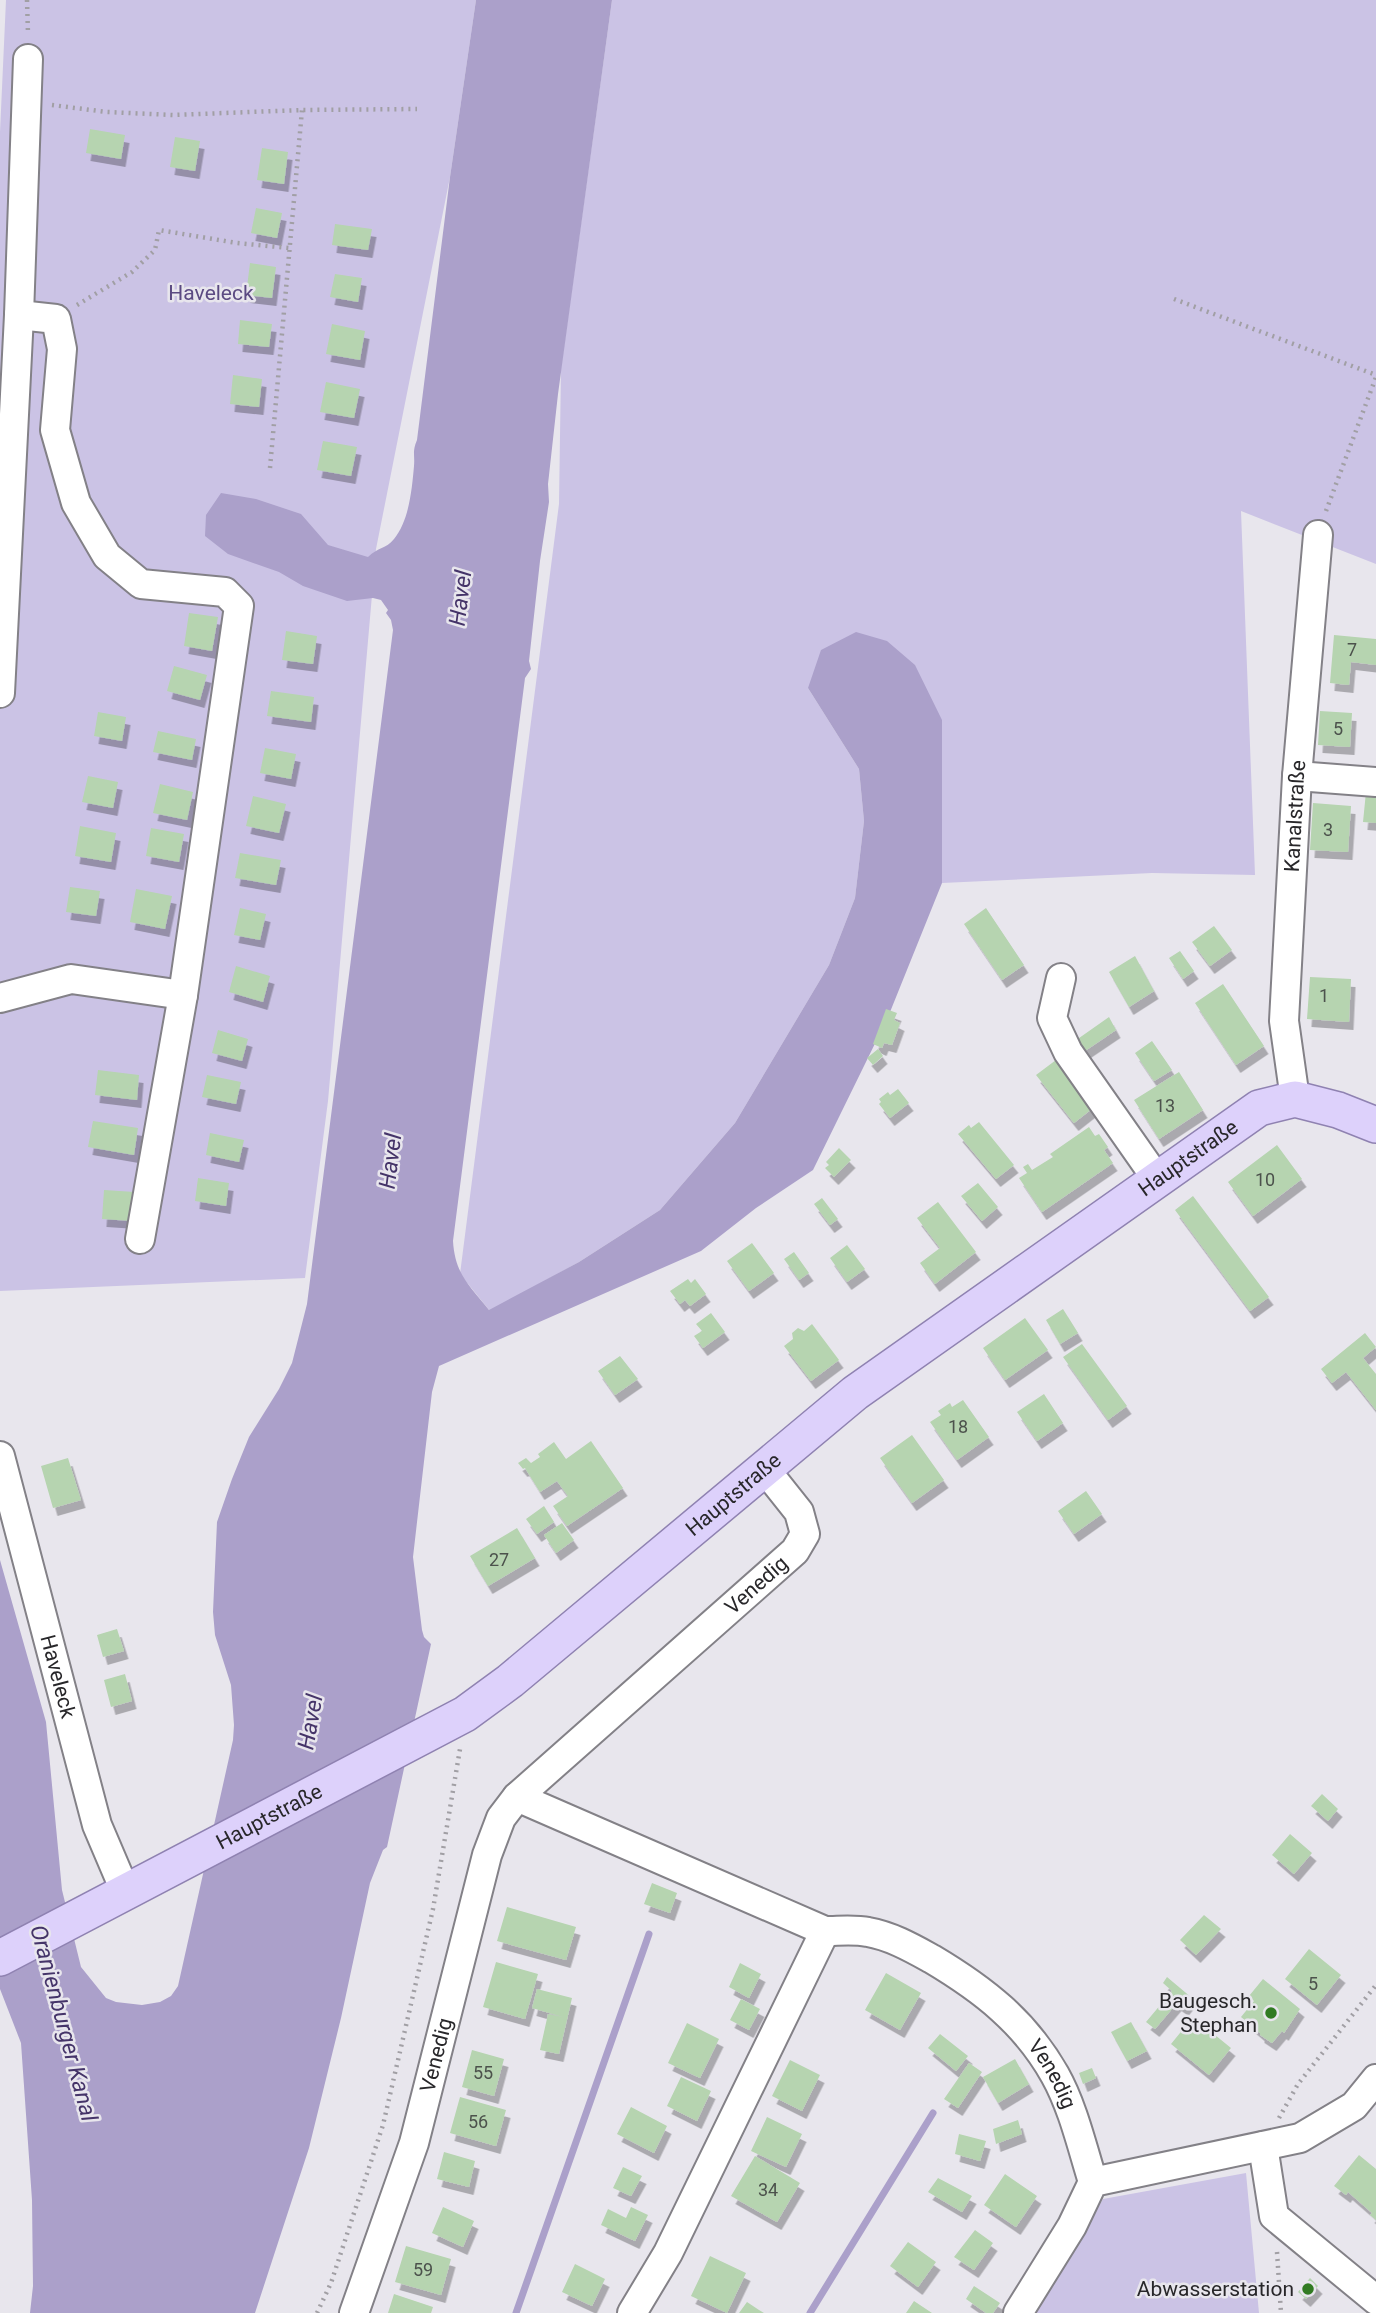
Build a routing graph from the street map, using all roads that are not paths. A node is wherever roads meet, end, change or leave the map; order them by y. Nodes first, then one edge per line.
1 (28, 59) road end
2 (19, 315) junction
3 (1318, 535) road end
4 (0, 693) edge
5 (1297, 776) junction
6 (1376, 782) edge
7 (1062, 978) dead end
8 (183, 995) junction
9 (0, 998) edge
10 (1296, 1099) junction
11 (1376, 1125) edge
12 (1157, 1179) junction
13 (141, 1239) dead end
14 (0, 1456) edge
15 (764, 1468) junction
16 (517, 1797) junction
17 (126, 1893) junction
18 (825, 1931) junction
19 (0, 1958) edge
20 (1376, 2079) edge
21 (1263, 2146) junction
22 (1093, 2182) junction
23 (1376, 2300) edge
24 (354, 2313) edge
25 (632, 2313) edge
26 (1018, 2313) edge

1 - 2 street
2 - 4 street
2 - 8 street
3 - 5 street, Kanalstraße
5 - 6 street
5 - 10 street, Kanalstraße
7 - 12 street
8 - 9 street
8 - 13 street
10 - 11 main road, Hauptstraße
10 - 12 main road, Hauptstraße
12 - 15 main road, Hauptstraße
14 - 17 street, Haveleck
15 - 16 street, Venedig
15 - 17 main road, Hauptstraße
16 - 18 street, Venedig
16 - 24 street, Venedig
17 - 19 main road, Hauptstraße
18 - 22 street, Venedig
18 - 25 street
20 - 21 street
21 - 22 street
21 - 23 street
22 - 26 street

